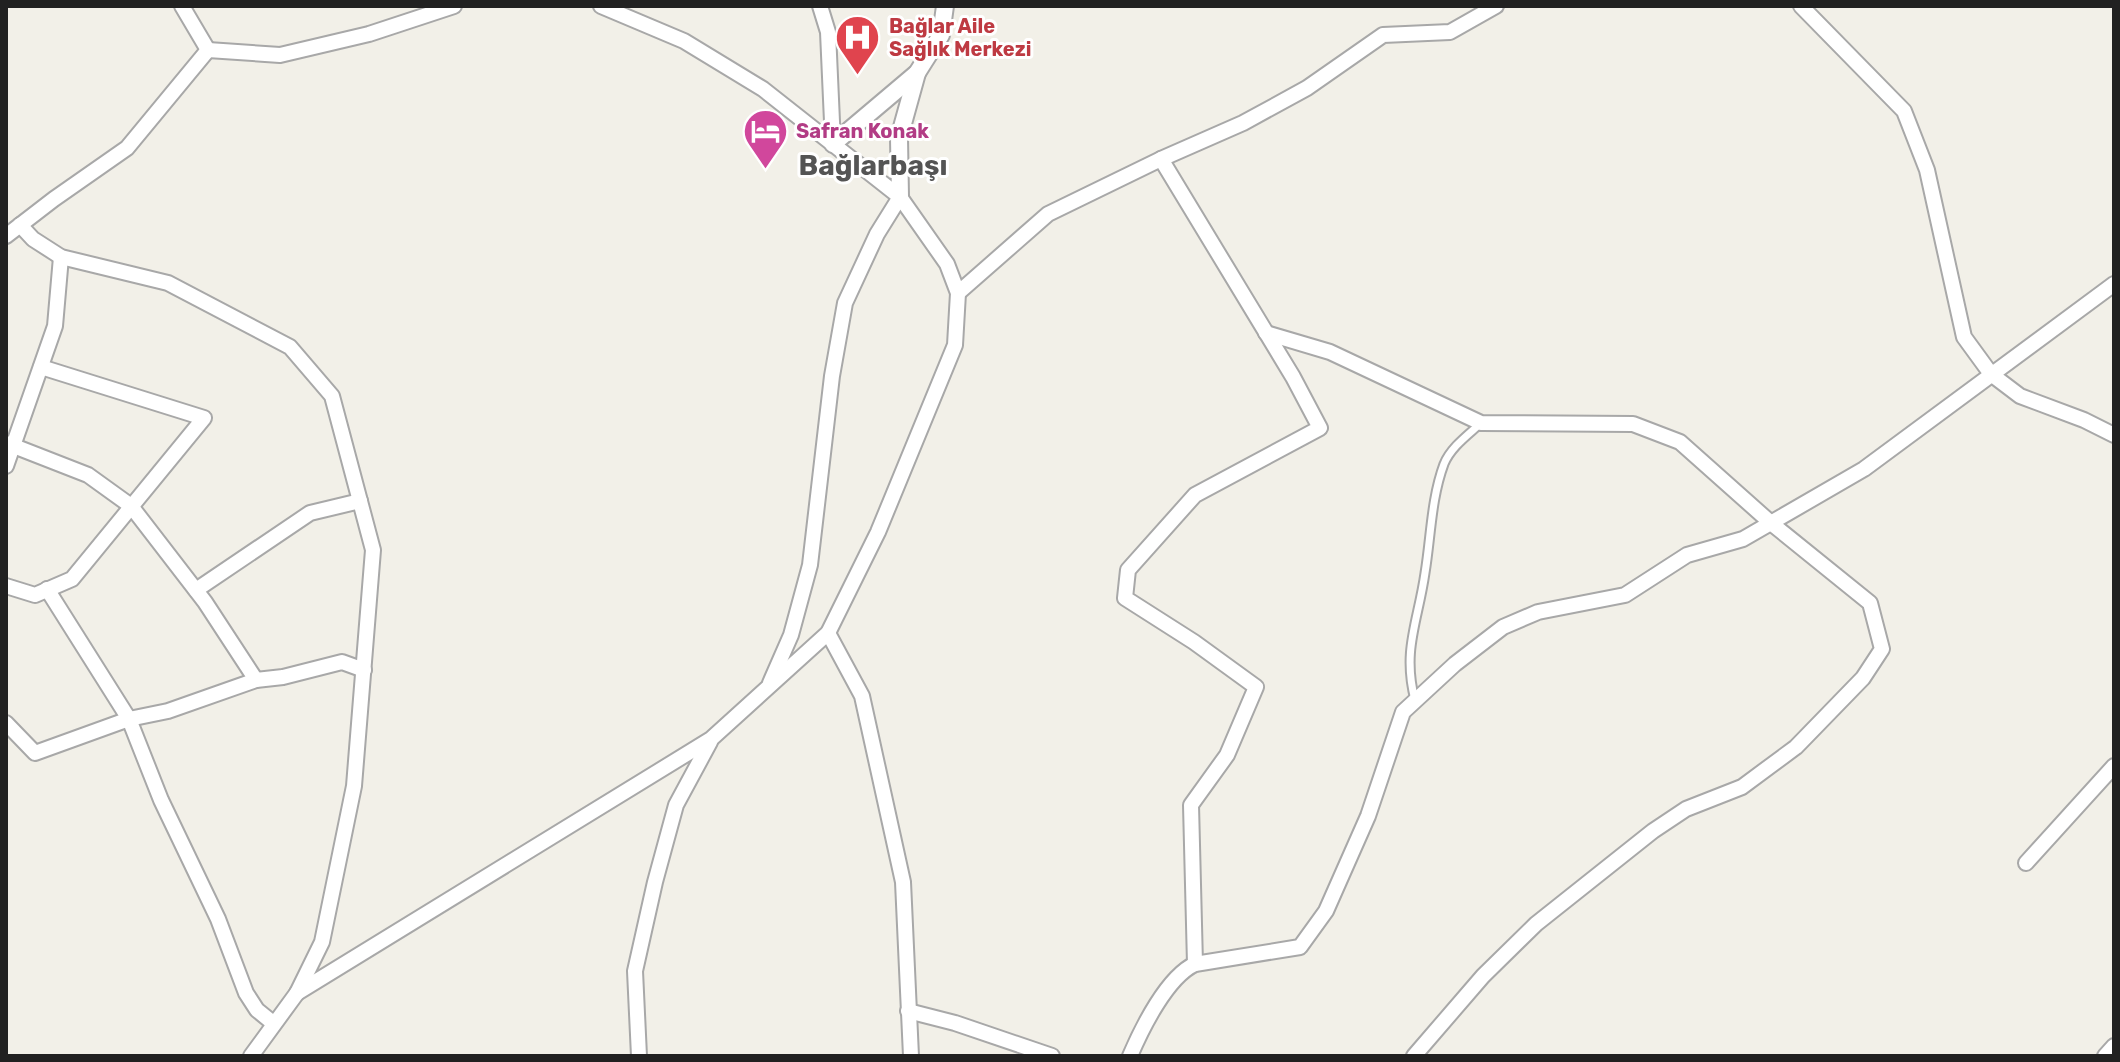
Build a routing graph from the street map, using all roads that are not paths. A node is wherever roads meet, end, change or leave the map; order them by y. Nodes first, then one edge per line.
1 (182, 6) edge
2 (454, 6) edge
3 (601, 6) edge
4 (820, 6) edge
5 (945, 6) edge
6 (1496, 6) edge
7 (1801, 6) edge
8 (208, 50) junction
9 (917, 73) junction
10 (833, 144) junction
11 (1161, 159) junction
12 (900, 197) junction
13 (20, 225) junction
14 (6, 236) edge
15 (61, 257) junction
16 (2114, 284) edge
17 (958, 293) junction
18 (1266, 333) junction
19 (41, 367) junction
20 (1991, 374) junction
21 (1481, 423) junction
22 (2114, 435) edge
23 (10, 444) edge
24 (6, 466) edge
25 (360, 501) junction
26 (131, 506) junction
27 (1771, 523) junction
28 (6, 586) edge
29 (47, 589) junction
30 (196, 590) junction
31 (828, 633) junction
32 (364, 670) junction
33 (256, 680) junction
34 (769, 687) junction
35 (1415, 700) junction
36 (129, 719) junction
37 (6, 723) edge
38 (711, 739) junction
39 (2114, 766) edge
40 (2026, 863) dead end
41 (1195, 964) junction
42 (297, 993) junction
43 (908, 1011) junction
44 (273, 1023) junction
45 (2114, 1046) edge
46 (251, 1056) edge
47 (639, 1056) edge
48 (911, 1056) edge
49 (1052, 1056) edge
50 (1130, 1056) edge
51 (1414, 1056) edge
52 (2105, 1056) edge

1 - 8 street
2 - 8 street
3 - 10 street
4 - 10 street
5 - 9 street
6 - 11 street
7 - 20 street
8 - 13 street
9 - 10 street
9 - 12 street
10 - 12 street
11 - 17 street
11 - 18 street
12 - 17 street
12 - 34 street
13 - 14 street
13 - 15 street
15 - 19 street
15 - 25 street
16 - 20 street
17 - 31 street
18 - 21 street
18 - 41 street
19 - 23 street
19 - 26 street
20 - 22 street
20 - 27 street
21 - 27 street
21 - 35 lane
23 - 24 street
23 - 26 street
25 - 30 street
25 - 32 street
26 - 29 street
26 - 30 street
27 - 35 street
27 - 51 street
28 - 29 street
29 - 36 street
30 - 33 street
31 - 34 street
31 - 43 street
32 - 33 street
32 - 42 street
33 - 36 street
34 - 38 street
35 - 41 street
36 - 37 street
36 - 44 street
38 - 42 street
38 - 47 street
39 - 40 street
41 - 50 street
42 - 44 street
43 - 48 street
43 - 49 street
44 - 46 street
45 - 52 street

